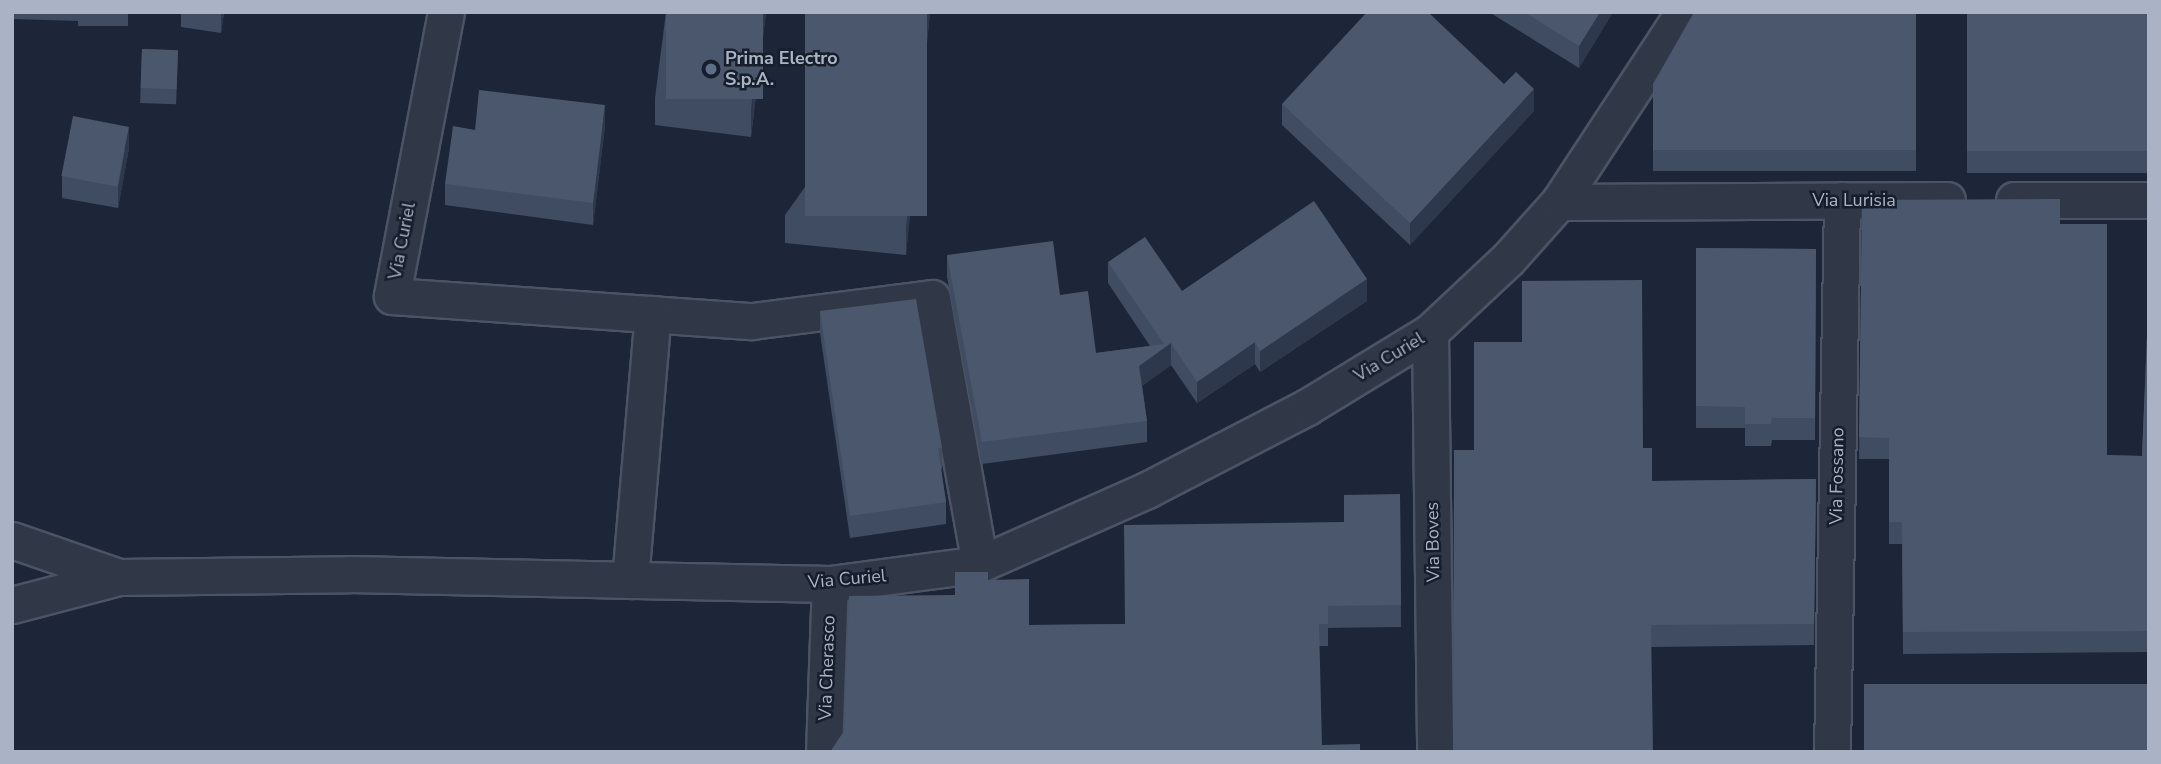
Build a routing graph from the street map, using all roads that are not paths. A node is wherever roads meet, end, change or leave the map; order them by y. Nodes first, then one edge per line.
1 (446, 12) edge
2 (1684, 12) edge
3 (1842, 200) junction
4 (2149, 200) edge
5 (1559, 202) junction
6 (653, 314) junction
7 (1430, 332) junction
8 (12, 540) edge
9 (980, 564) junction
10 (119, 577) junction
11 (629, 580) junction
12 (830, 584) junction
13 (12, 605) edge
14 (824, 752) edge
15 (1435, 752) edge
16 (1832, 752) edge

1 - 6 street, Via Curiel
2 - 5 street, Via Curiel
3 - 4 street, Via Lurisia
3 - 5 street, Via Lurisia
3 - 16 street, Via Fossano
5 - 7 street, Via Curiel
6 - 9 street, Via Curiel
6 - 11 street
7 - 9 street, Via Curiel
7 - 15 street, Via Boves
8 - 10 street, Via Curiel
9 - 12 street, Via Curiel
10 - 11 street, Via Curiel
10 - 13 street, Via Curiel
11 - 12 street, Via Curiel
12 - 14 street, Via Cherasco

